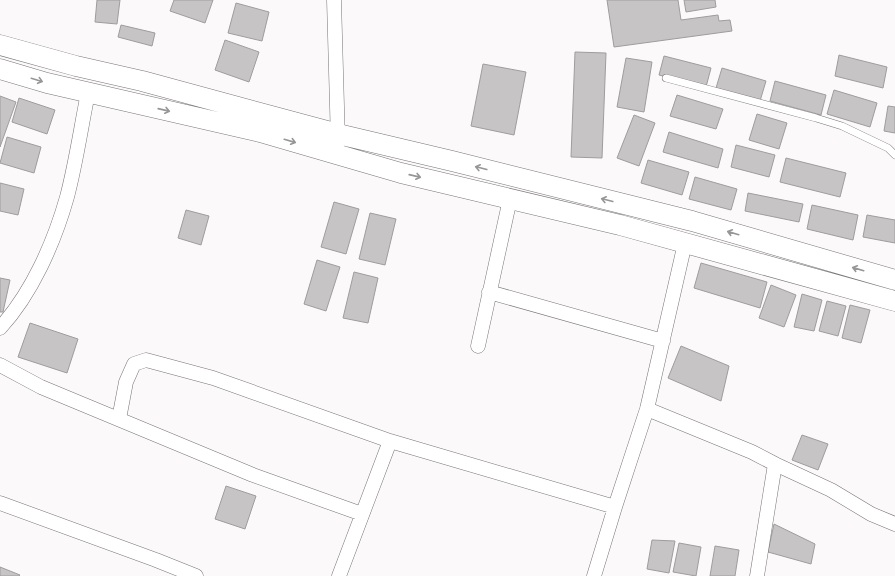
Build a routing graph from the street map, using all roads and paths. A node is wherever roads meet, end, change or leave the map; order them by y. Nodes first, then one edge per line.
1 (334, 0) edge
2 (0, 45) edge
3 (0, 69) edge
4 (666, 78) dead end
5 (88, 92) junction
6 (338, 134) junction
7 (339, 155) junction
8 (895, 155) edge
9 (510, 199) junction
10 (685, 243) junction
11 (895, 280) edge
12 (489, 292) junction
13 (895, 301) edge
14 (0, 328) edge
15 (663, 341) junction
16 (478, 346) dead end
17 (0, 365) edge
18 (647, 409) junction
19 (118, 419) junction
20 (390, 441) junction
21 (775, 464) junction
22 (0, 503) edge
23 (615, 507) junction
24 (362, 514) junction
25 (895, 524) edge
26 (196, 576) edge
27 (340, 576) edge
28 (594, 576) edge
29 (756, 576) edge

1 - 6 street
2 - 6 street
3 -> 5 street
4 - 8 lane
5 -> 7 street
5 - 14 street
6 - 7 street
11 -> 6 street
7 -> 9 street
9 - 10 street
9 - 12 street
10 - 13 street
10 - 15 street
12 - 15 street
12 - 16 street
15 - 18 street
17 - 19 street
18 - 21 street
18 - 23 street
19 - 20 street
19 - 24 street
20 - 23 street
20 - 24 street
21 - 25 street
21 - 29 street
22 - 26 street
23 - 28 street
24 - 27 street

